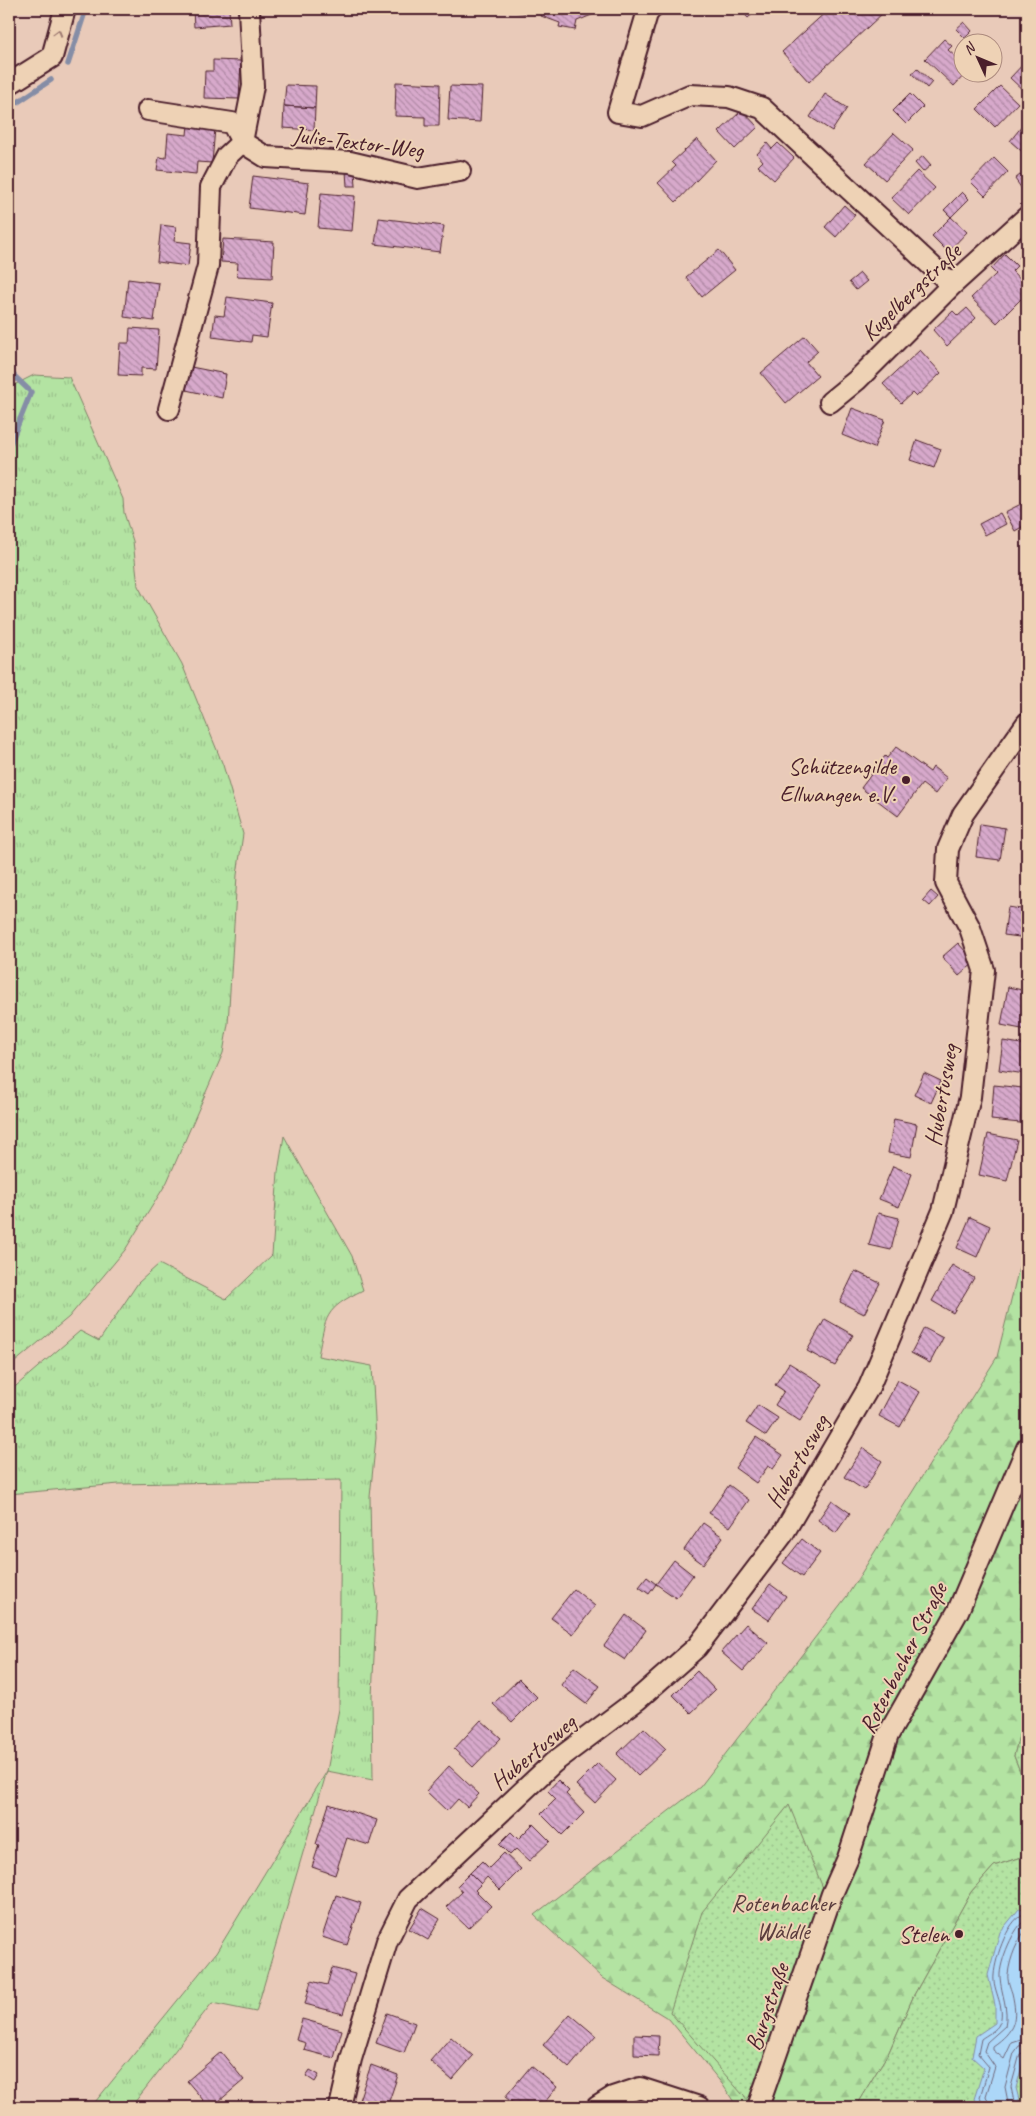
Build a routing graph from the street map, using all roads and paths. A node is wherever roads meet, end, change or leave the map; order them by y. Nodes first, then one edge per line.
1 (65, 9) edge
2 (249, 9) edge
3 (651, 9) edge
4 (9, 84) edge
5 (148, 110) dead end
6 (242, 142) junction
7 (460, 172) dead end
8 (1027, 216) edge
9 (952, 285) junction
10 (830, 402) dead end
11 (169, 409) dead end
12 (1027, 723) edge
13 (1027, 1448) edge
14 (832, 1894) joint
15 (340, 2107) edge
16 (598, 2107) edge
17 (699, 2107) edge
18 (758, 2107) edge

4 -> 1 street
2 - 6 street
3 - 9 street
5 - 6 street, Julie-Textor-Weg
6 - 7 street, Julie-Textor-Weg
6 - 11 street
8 - 9 street, Kugelbergstraße
9 - 10 street, Kugelbergstraße
12 - 15 street, Hubertusweg
13 - 14 street, Rotenbacher Straße
14 - 18 street, Burgstraße
16 - 17 street

